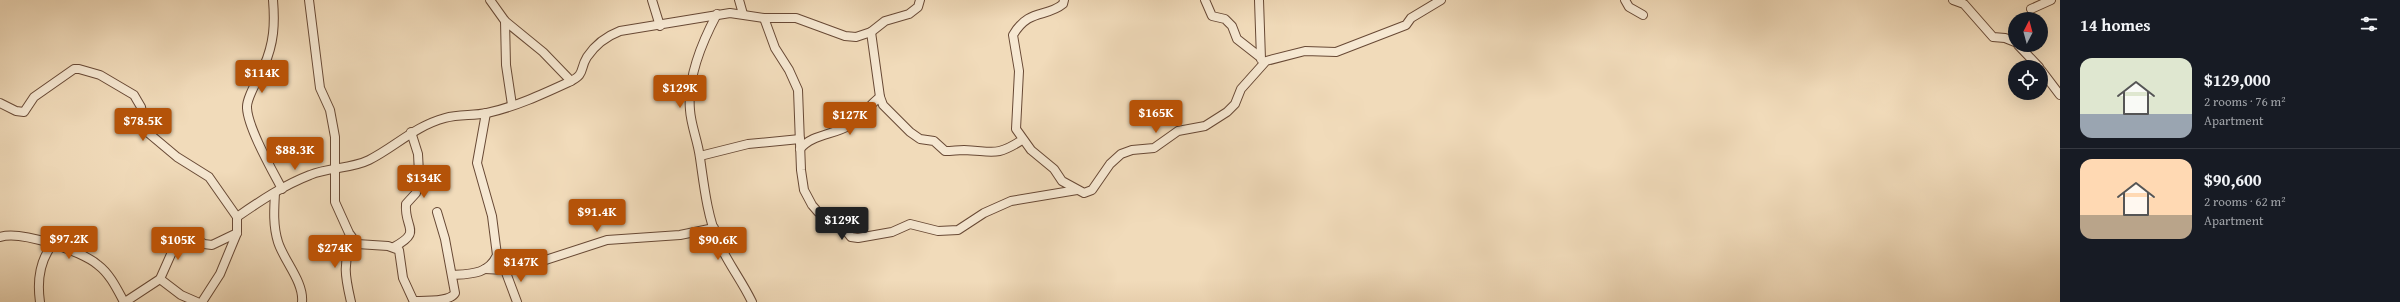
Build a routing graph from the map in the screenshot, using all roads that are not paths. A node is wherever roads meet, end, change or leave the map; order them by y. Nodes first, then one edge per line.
1 (273, 0) edge
2 (309, 0) edge
3 (490, 0) edge
4 (652, 0) edge
5 (739, 0) edge
6 (920, 0) edge
7 (1064, 0) edge
8 (1205, 0) edge
9 (1259, 0) edge
10 (1441, 0) edge
11 (1625, 0) edge
12 (1953, 0) edge
13 (2052, 0) edge
14 (2031, 9) dead end
15 (717, 14) junction
16 (743, 14) junction
17 (1643, 15) dead end
18 (764, 18) junction
19 (505, 22) junction
20 (660, 26) junction
21 (871, 32) junction
22 (2008, 39) edge
23 (2025, 52) edge
24 (1261, 60) junction
25 (2032, 60) edge
26 (2048, 79) edge
27 (571, 81) junction
28 (2060, 95) edge
29 (880, 97) junction
30 (0, 103) edge
31 (512, 105) junction
32 (486, 113) junction
33 (411, 132) junction
34 (800, 139) junction
35 (1022, 140) junction
36 (800, 149) junction
37 (700, 156) junction
38 (337, 169) junction
39 (1077, 190) junction
40 (278, 191) junction
41 (438, 212) dead end
42 (237, 216) junction
43 (714, 228) junction
44 (237, 233) junction
45 (0, 237) edge
46 (354, 241) junction
47 (52, 245) junction
48 (394, 247) junction
49 (485, 270) junction
50 (505, 270) junction
51 (453, 275) junction
52 (160, 279) junction
53 (455, 299) edge
54 (40, 302) edge
55 (125, 302) edge
56 (197, 302) edge
57 (202, 302) edge
58 (302, 302) edge
59 (352, 302) edge
60 (414, 302) edge
61 (517, 302) edge
62 (752, 302) edge

1 - 40 street
2 - 38 street
3 - 19 street
4 - 20 street
5 - 16 street
6 - 21 street
7 - 35 street
8 - 24 street
9 - 24 street
10 - 24 street
11 - 17 street
12 - 22 street
13 - 14 street
15 - 16 street
15 - 20 street
15 - 37 street
16 - 18 street
18 - 21 street
18 - 34 street
19 - 27 street
19 - 31 street
20 - 27 street
21 - 29 street
23 - 25 street
24 - 39 street
26 - 28 street
27 - 31 street
29 - 35 street
29 - 36 street
30 - 42 street
31 - 32 street
32 - 33 street
32 - 49 street
33 - 38 street
33 - 48 street
34 - 36 street
34 - 37 street
35 - 39 street
36 - 39 street
37 - 43 street
38 - 40 street
38 - 46 street
40 - 42 street
40 - 58 street
41 - 51 street
42 - 44 street
43 - 50 street
43 - 62 street
44 - 52 street
44 - 57 street
45 - 47 street
46 - 48 street
46 - 59 street
47 - 54 street
47 - 55 street
48 - 60 street
49 - 50 street
49 - 51 street
50 - 61 street
51 - 53 street
52 - 55 street
52 - 56 street
53 - 60 street

